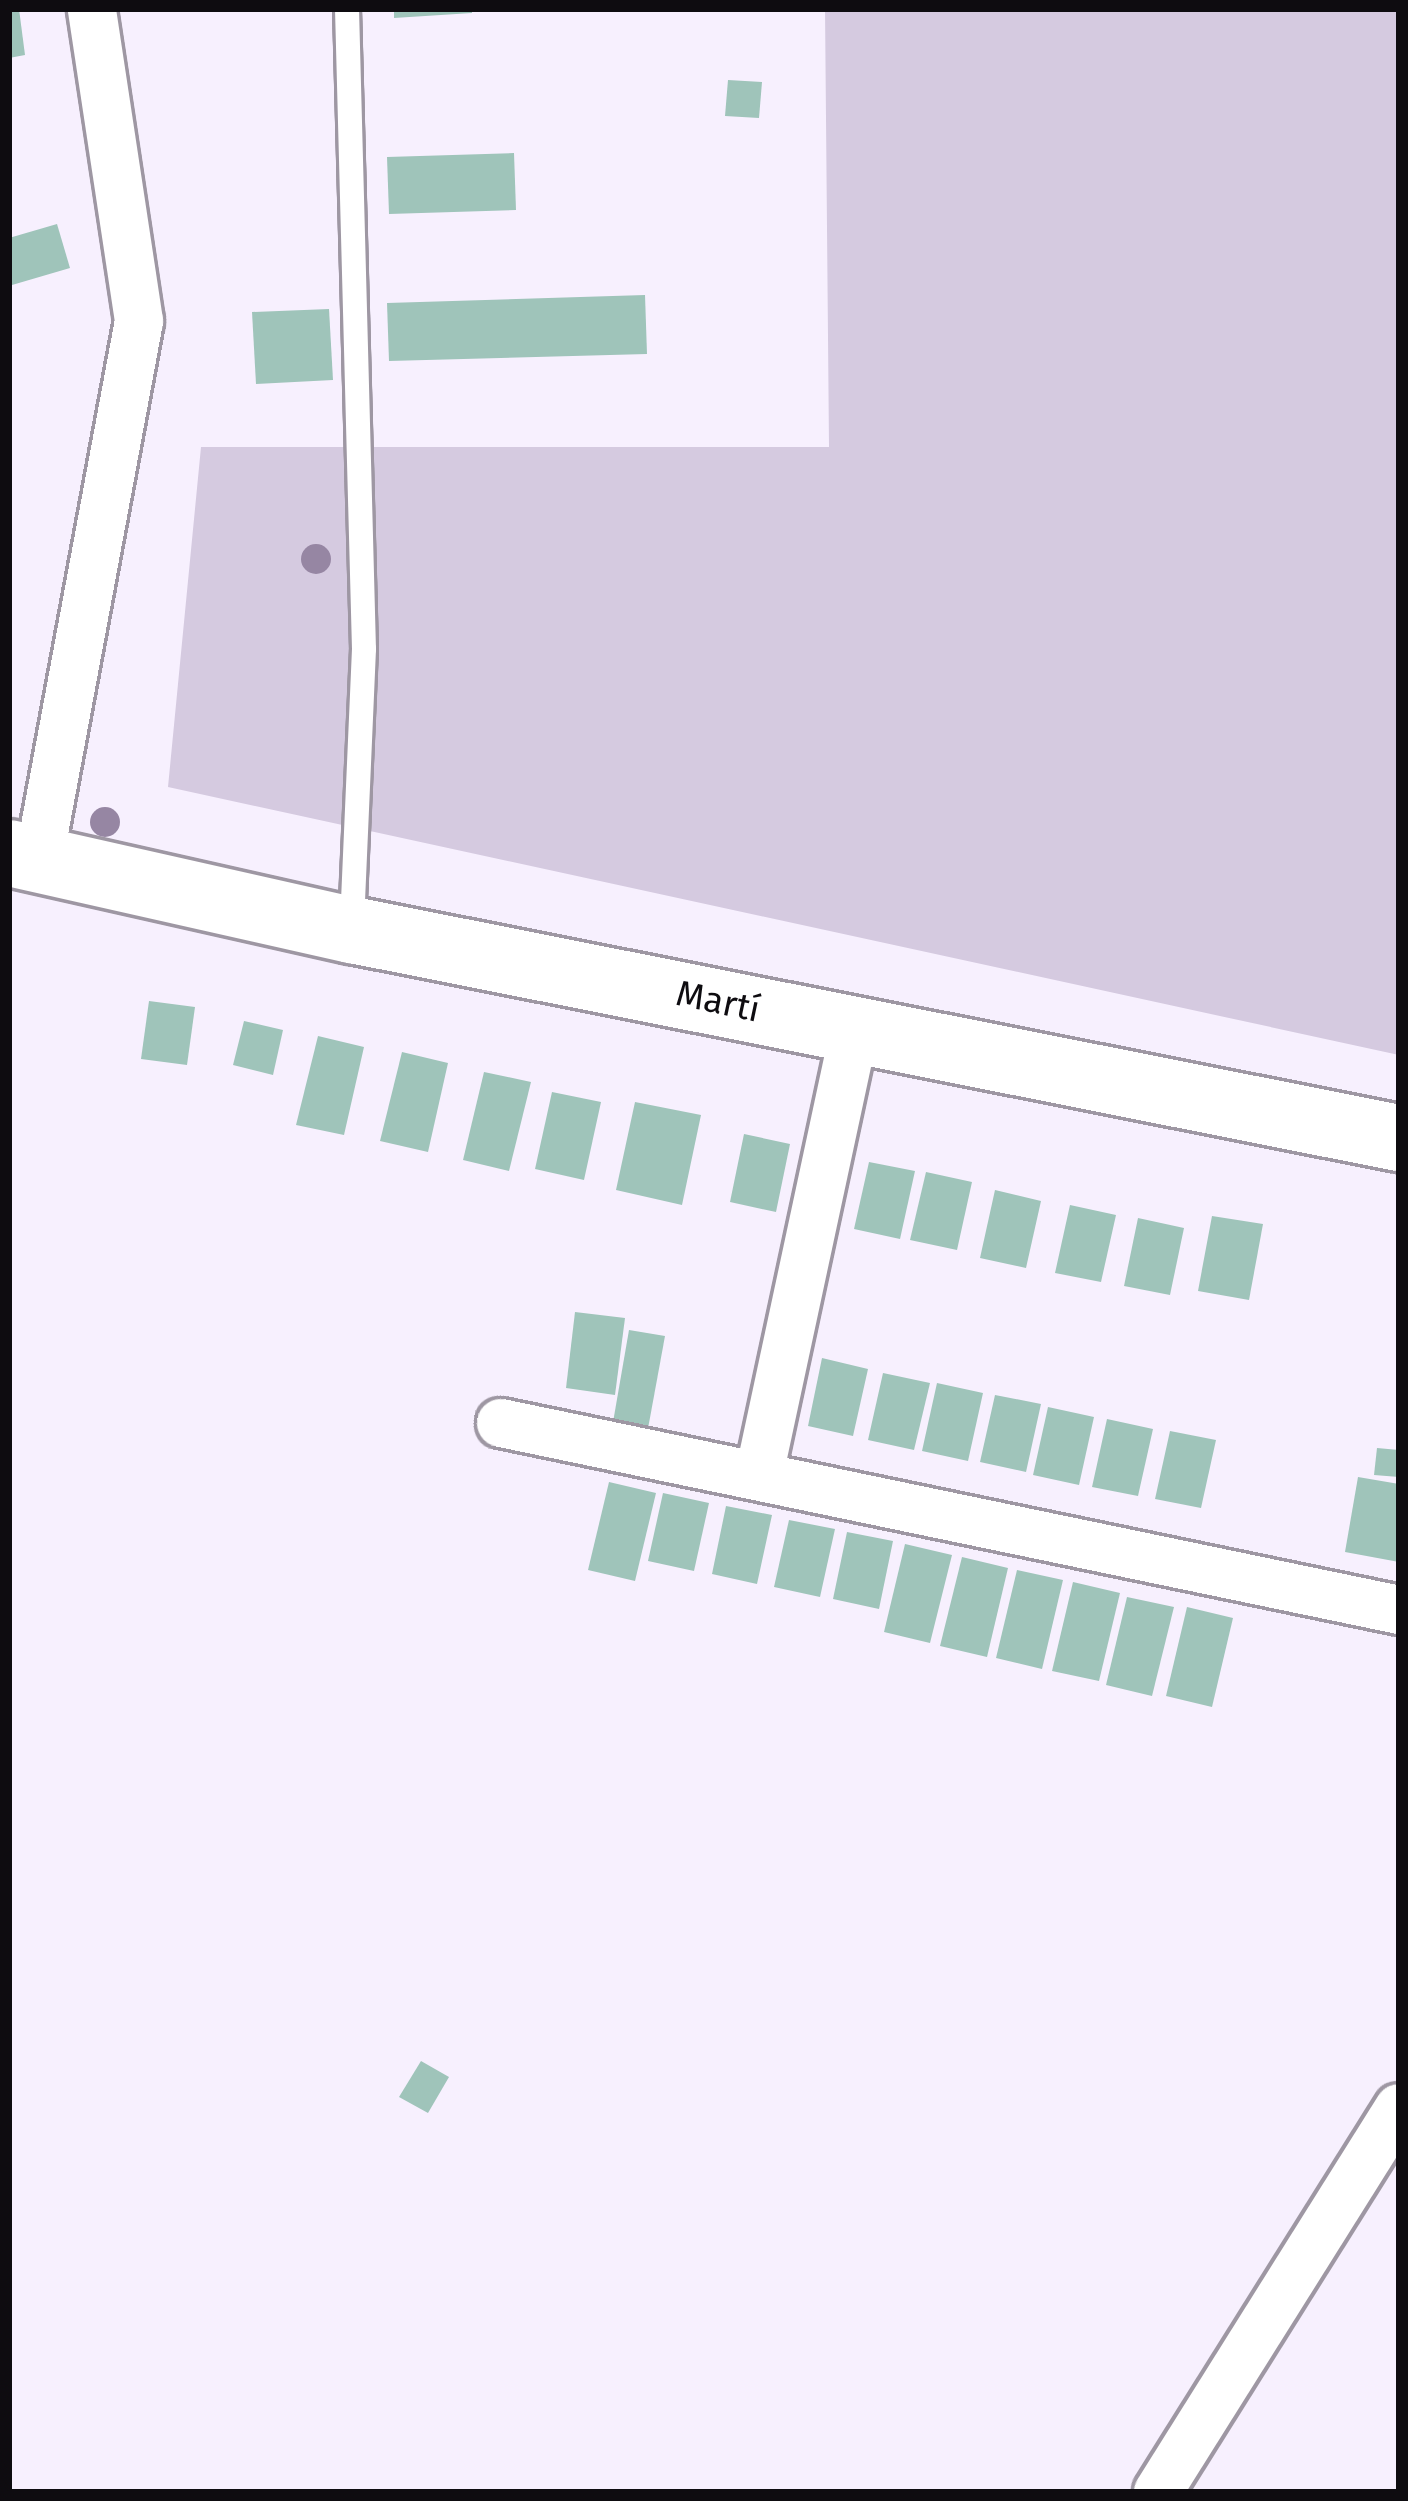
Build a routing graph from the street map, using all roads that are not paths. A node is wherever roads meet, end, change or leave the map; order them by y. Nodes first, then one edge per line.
1 (92, 9) edge
2 (346, 9) edge
3 (24, 856) edge
4 (352, 930) junction
5 (855, 1029) junction
6 (1399, 1138) edge
7 (501, 1423) dead end
8 (759, 1475) junction
9 (1399, 1610) edge
10 (1399, 2108) edge
11 (1158, 2492) edge

1 - 3 street
2 - 4 lane
3 - 4 main road, Martí
4 - 5 main road, Martí
5 - 6 main road, Martí
5 - 8 street
7 - 8 street
8 - 9 street
10 - 11 street

